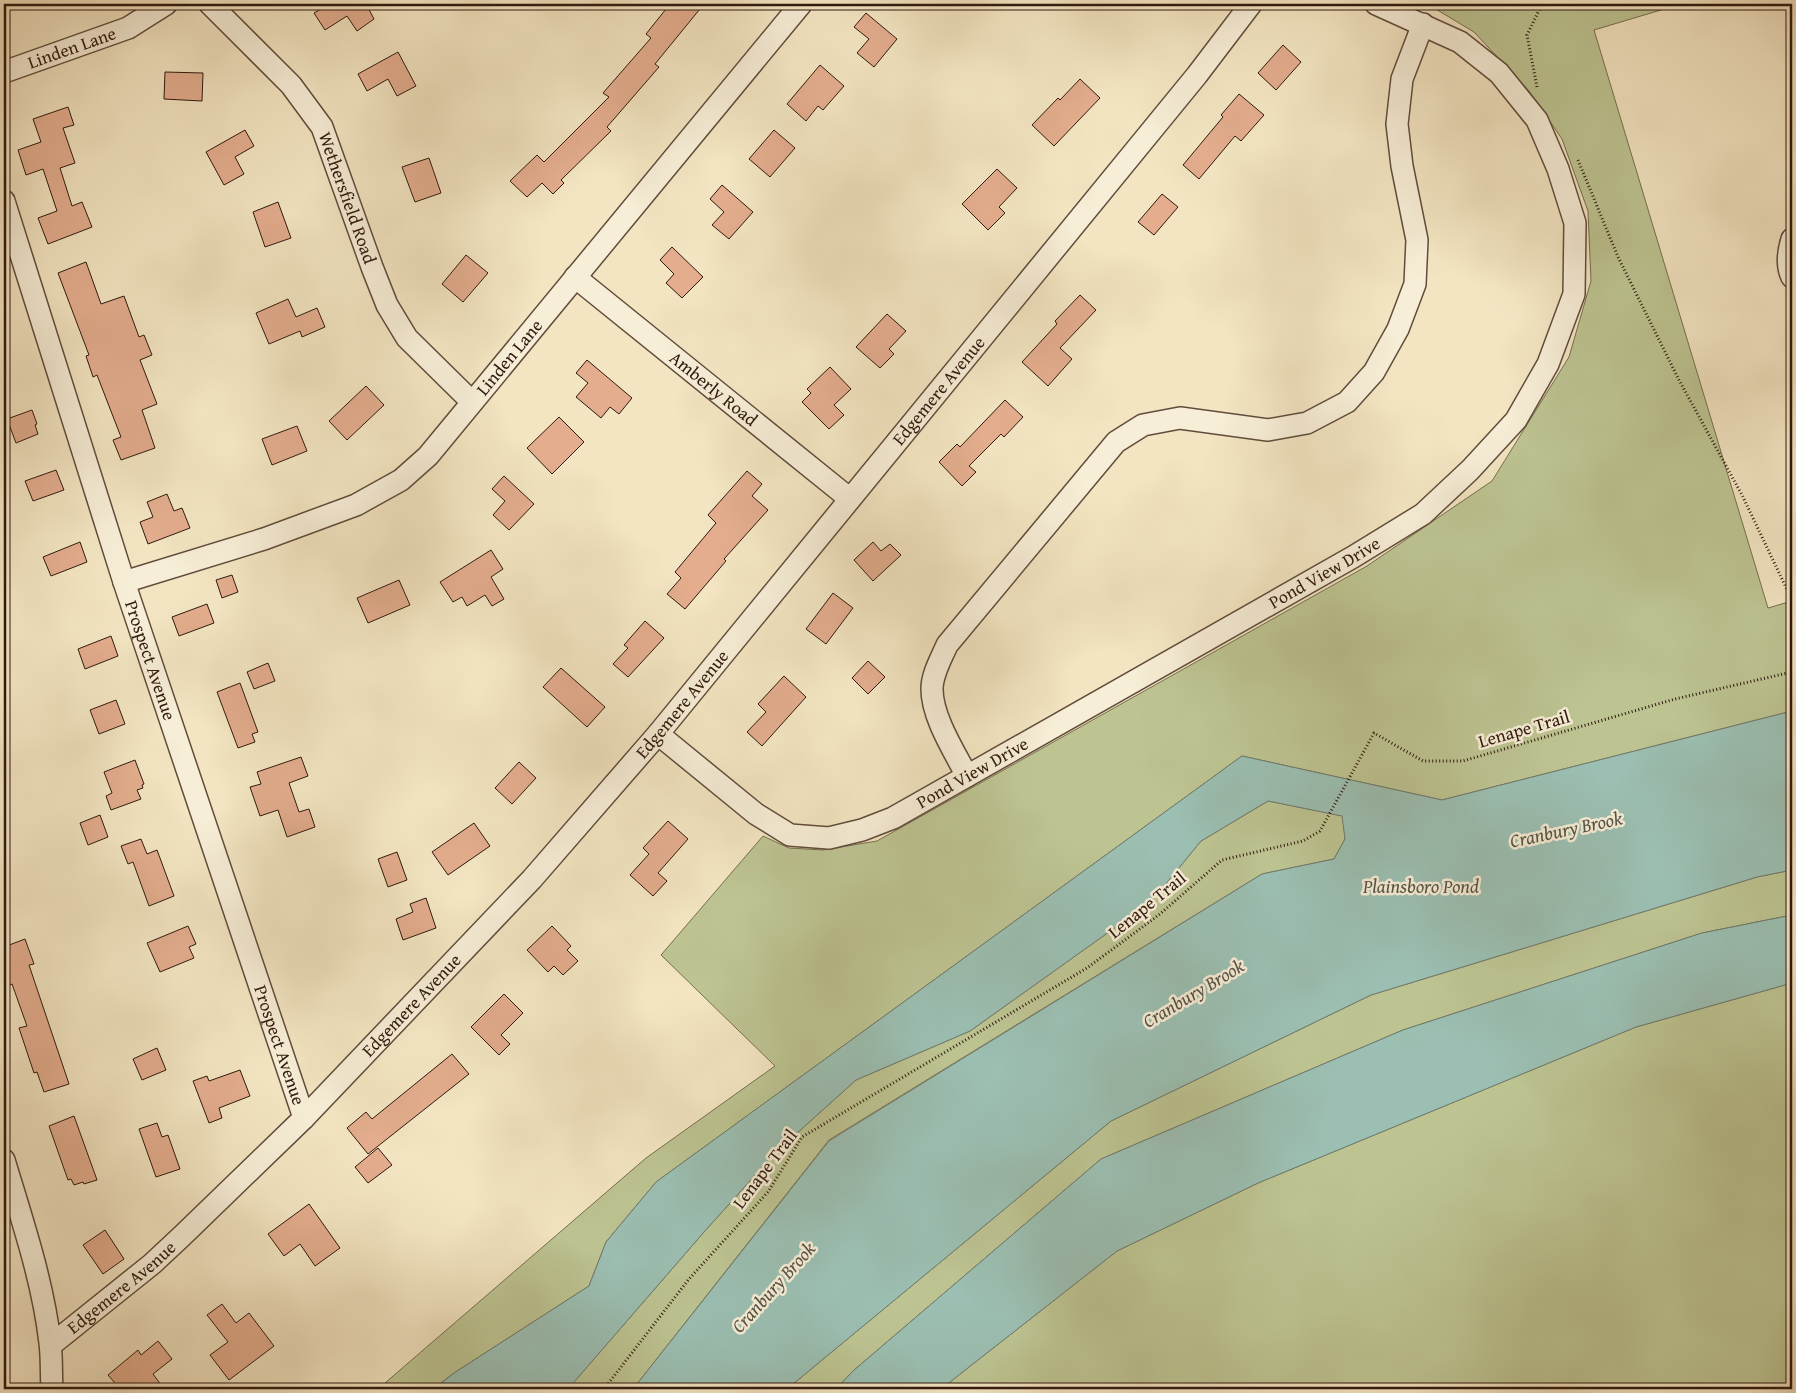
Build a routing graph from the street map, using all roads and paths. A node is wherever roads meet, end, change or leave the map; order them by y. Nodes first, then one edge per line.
1 (166, 4) edge
2 (210, 4) edge
3 (802, 4) edge
4 (1251, 4) edge
5 (1376, 4) edge
6 (1542, 4) edge
7 (1423, 24) junction
8 (4, 72) edge
9 (1541, 93) dead end
10 (1575, 154) dead end
11 (4, 201) edge
12 (1792, 239) edge
13 (576, 277) junction
14 (1792, 277) edge
15 (472, 402) junction
16 (850, 499) junction
17 (124, 582) junction
18 (1792, 600) edge
19 (1792, 672) edge
20 (658, 734) junction
21 (967, 776) junction
22 (304, 1118) junction
23 (4, 1160) edge
24 (51, 1345) junction
25 (52, 1389) edge
26 (604, 1389) edge

1 - 8 street, Linden Lane
2 - 15 street, Wethersfield Road
3 - 13 street, Linden Lane
4 - 16 street, Edgemere Avenue
5 - 7 street, Pond View Drive
6 - 9 path
7 - 21 street
7 - 21 street, Pond View Drive
10 - 18 path
11 - 17 street, Prospect Avenue
12 - 14 street
13 - 15 street, Linden Lane
13 - 16 street, Amberly Road
15 - 17 street, Linden Lane
16 - 20 street, Edgemere Avenue
17 - 22 street, Prospect Avenue
19 - 26 path, Lenape Trail
20 - 21 street, Pond View Drive
20 - 22 street, Edgemere Avenue
22 - 24 street, Edgemere Avenue
23 - 24 street
24 - 25 street

